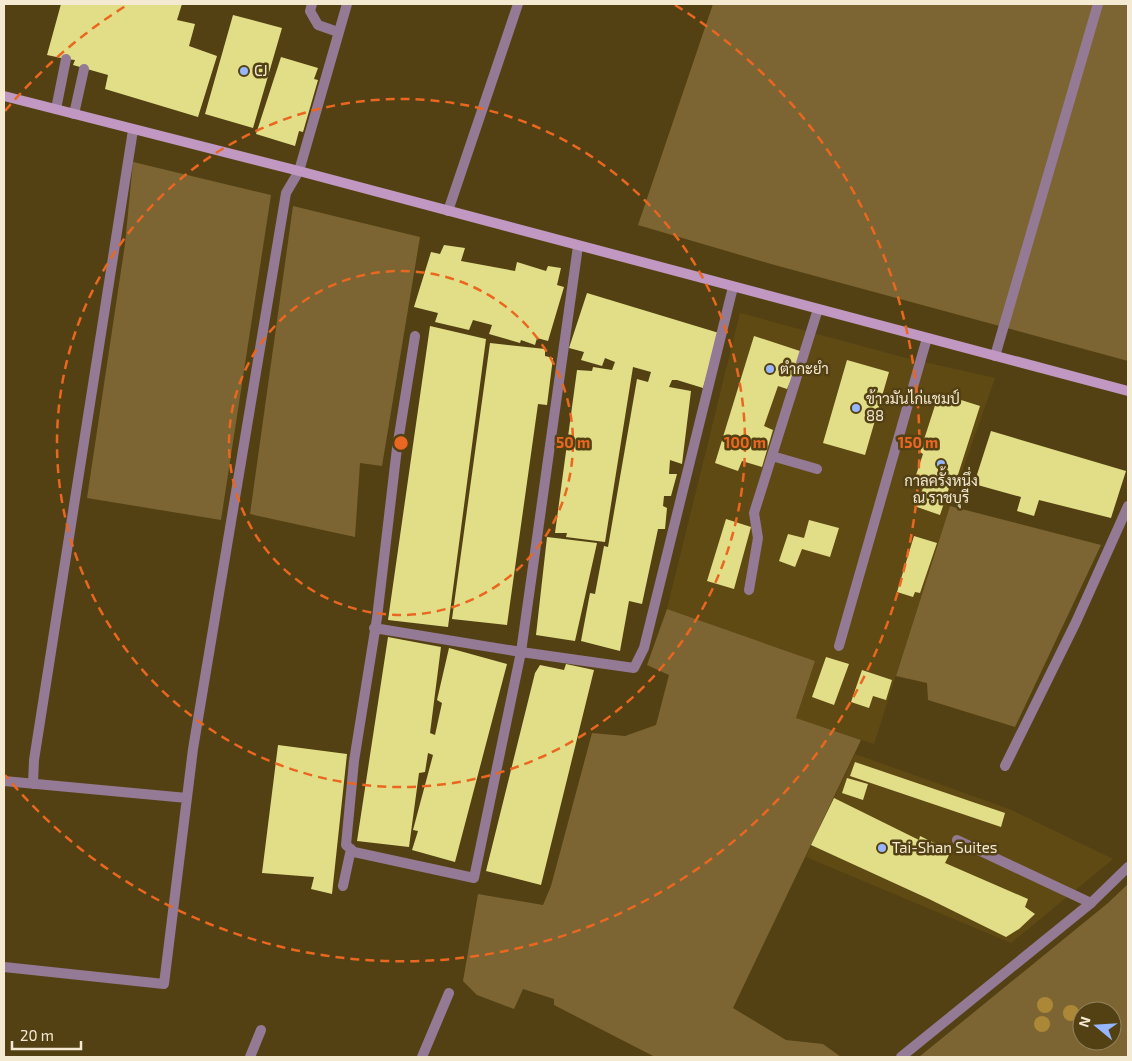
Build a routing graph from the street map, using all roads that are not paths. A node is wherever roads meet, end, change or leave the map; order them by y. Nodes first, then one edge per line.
1 (312, 4) edge
2 (347, 4) edge
3 (518, 4) edge
4 (1098, 4) edge
5 (338, 32) junction
6 (66, 60) dead end
7 (84, 69) dead end
8 (4, 96) edge
9 (56, 110) junction
10 (74, 114) junction
11 (133, 130) junction
12 (299, 171) junction
13 (448, 211) junction
14 (578, 246) junction
15 (733, 287) junction
16 (818, 309) junction
17 (415, 336) dead end
18 (926, 338) junction
19 (995, 356) junction
20 (1128, 392) edge
21 (772, 456) junction
22 (817, 469) dead end
23 (1128, 506) edge
24 (749, 590) dead end
25 (374, 628) junction
26 (839, 646) dead end
27 (521, 652) junction
28 (1006, 766) dead end
29 (4, 781) edge
30 (32, 784) junction
31 (186, 798) junction
32 (958, 840) dead end
33 (351, 850) junction
34 (1128, 867) edge
35 (344, 886) dead end
36 (1091, 903) junction
37 (4, 967) edge
38 (450, 993) dead end
39 (261, 1030) dead end
40 (250, 1057) edge
41 (422, 1057) edge
42 (901, 1057) edge

1 - 5 street
2 - 5 street
3 - 13 street
4 - 19 street
5 - 12 street
6 - 9 street
7 - 10 street
8 - 9 street
9 - 10 street
10 - 11 street
11 - 12 street
11 - 30 street
12 - 13 street
12 - 31 street
13 - 14 street
14 - 15 street
14 - 27 street
15 - 16 street
15 - 27 street
16 - 18 street
16 - 21 street
17 - 25 street
18 - 19 street
18 - 26 street
19 - 20 street
21 - 22 street
21 - 24 street
23 - 28 street
25 - 27 street
25 - 33 street
27 - 33 street
29 - 30 street
30 - 31 street
31 - 37 street
32 - 36 street
33 - 35 street
34 - 36 street
36 - 42 street
38 - 41 street
39 - 40 street

